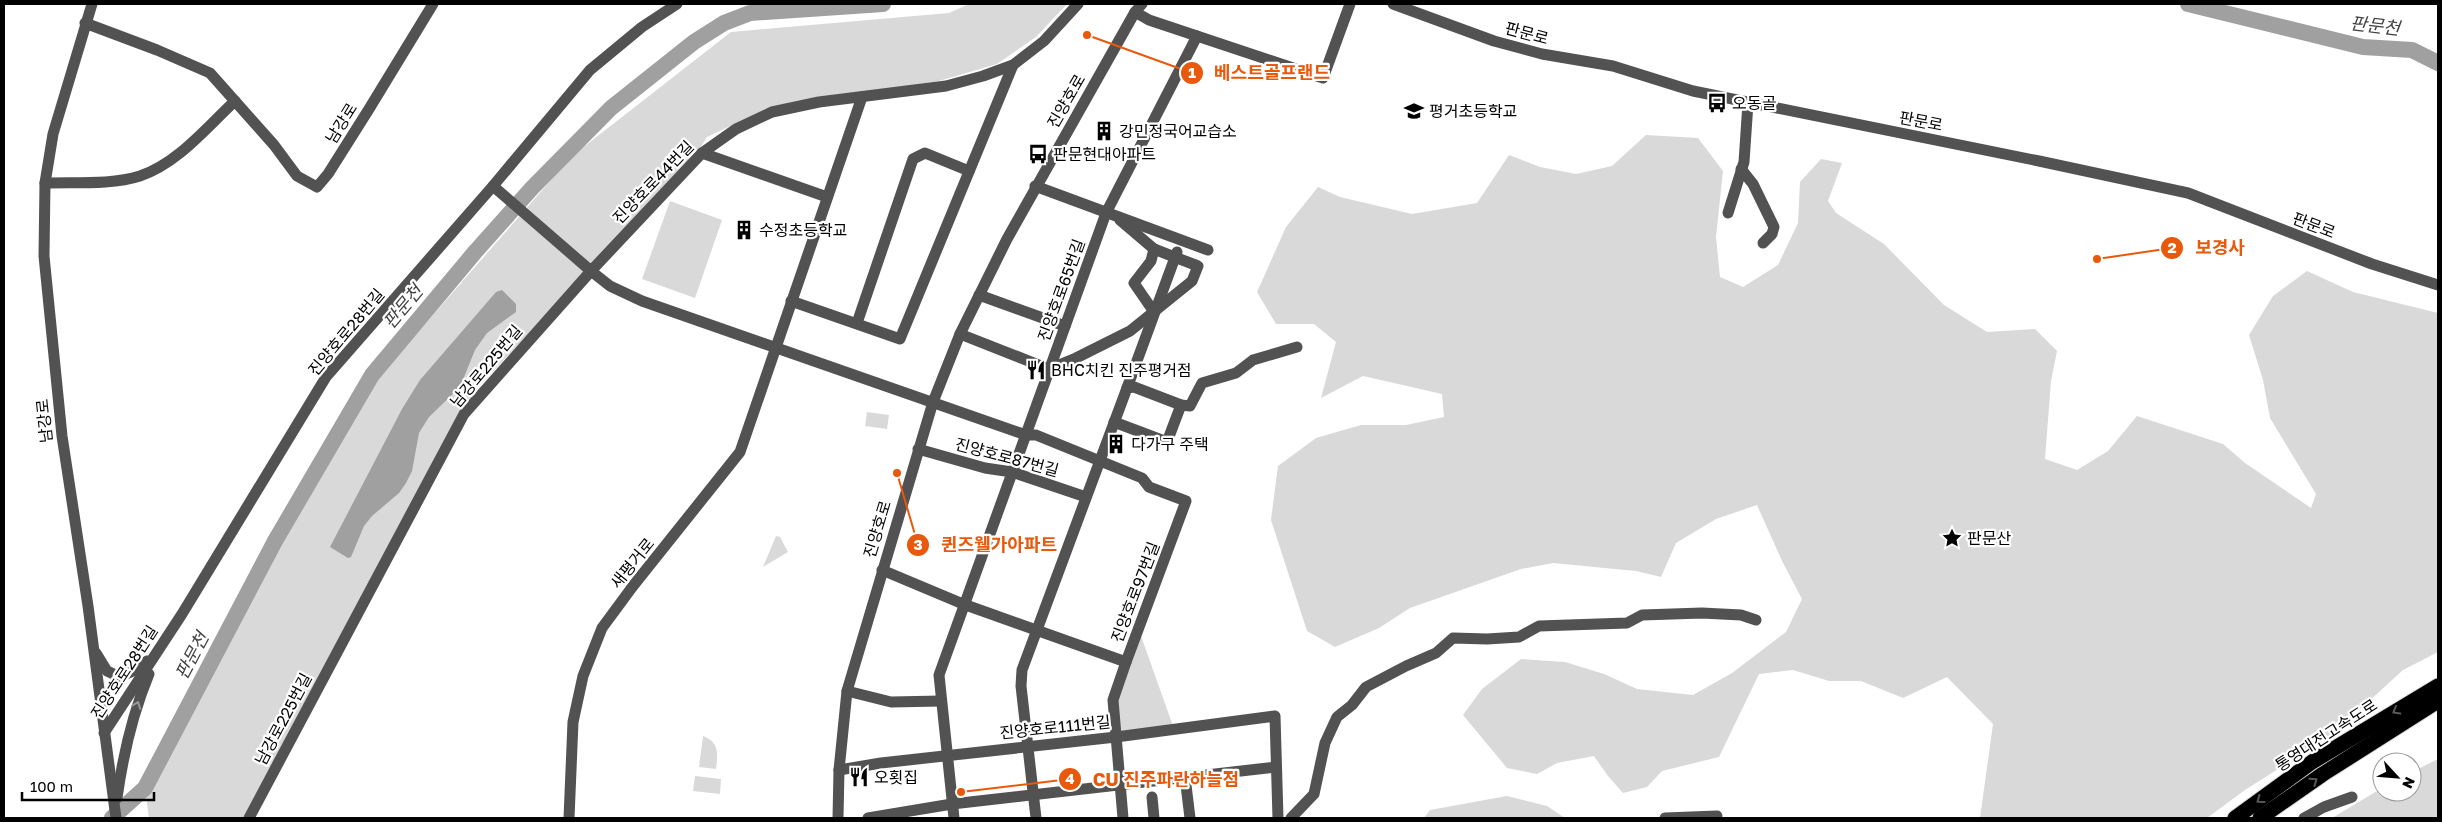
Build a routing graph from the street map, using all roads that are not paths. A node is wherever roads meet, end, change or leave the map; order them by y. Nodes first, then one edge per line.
1 (92, 4) edge
2 (433, 4) edge
3 (677, 4) edge
4 (1078, 4) edge
5 (1350, 4) edge
6 (1392, 4) edge
7 (1139, 8) edge
8 (85, 23) junction
9 (1198, 36) junction
10 (1013, 65) junction
11 (862, 98) junction
12 (235, 101) junction
13 (1748, 103) junction
14 (702, 153) junction
15 (1741, 169) junction
16 (969, 172) junction
17 (44, 183) junction
18 (1035, 186) junction
19 (497, 189) junction
20 (827, 197) junction
21 (1728, 214) dead end
22 (1112, 215) junction
23 (1182, 241) junction
24 (1763, 243) dead end
25 (1154, 249) junction
26 (1208, 250) dead end
27 (1175, 257) junction
28 (591, 271) junction
29 (2438, 285) edge
30 (979, 295) junction
31 (791, 301) junction
32 (1154, 312) junction
33 (857, 323) junction
34 (1065, 326) junction
35 (960, 334) junction
36 (1297, 347) dead end
37 (777, 349) junction
38 (1049, 369) junction
39 (1127, 388) junction
40 (934, 402) junction
41 (1181, 405) junction
42 (1114, 422) junction
43 (1026, 435) junction
44 (918, 449) junction
45 (1100, 460) junction
46 (1012, 472) junction
47 (1086, 497) junction
48 (882, 570) junction
49 (963, 604) junction
50 (1756, 620) dead end
51 (1036, 630) junction
52 (93, 648) junction
53 (158, 651) junction
54 (1126, 662) junction
55 (2438, 686) edge
56 (847, 691) junction
57 (941, 701) junction
58 (2438, 701) edge
59 (104, 733) junction
60 (1116, 737) junction
61 (1028, 747) junction
62 (947, 756) junction
63 (1276, 767) junction
64 (839, 770) junction
65 (1186, 777) junction
66 (1121, 785) junction
67 (1034, 795) junction
68 (1152, 797) dead end
69 (2352, 797) dead end
70 (952, 804) junction
71 (116, 815) edge
72 (887, 816) edge
73 (1717, 816) dead end
74 (248, 818) edge
75 (568, 818) edge
76 (838, 818) edge
77 (868, 818) edge
78 (954, 818) edge
79 (1036, 818) edge
80 (1123, 818) edge
81 (1154, 818) edge
82 (1190, 818) edge
83 (1278, 818) edge
84 (1291, 818) edge
85 (1665, 818) edge
86 (2235, 818) edge
87 (2260, 818) edge
88 (2304, 818) edge

1 - 8 street, 남강로
2 - 12 street, 남강로
3 - 19 street, 진양호로28번길
4 - 10 street, 진양호로44번길
5 - 9 street
6 - 13 street, 판문로
7 - 9 street
7 - 18 street, 진양호로
8 - 12 street, 남강로
8 - 17 street, 남강로
9 - 22 street, 진양호로65번길
10 - 11 street, 진양호로44번길
10 - 16 street
11 - 14 street, 진양호로44번길
11 - 20 street
12 - 17 street
13 - 15 street
13 - 29 street, 판문로
14 - 20 street
14 - 28 street, 진양호로44번길
15 - 21 street
15 - 24 street
16 - 33 street
16 - 33 street
17 - 52 street, 남강로
18 - 22 street
18 - 30 street, 진양호로
19 - 28 street
19 - 53 street, 진양호로28번길
20 - 31 street
22 - 23 street
22 - 25 street
22 - 34 street, 진양호로65번길
23 - 26 street
23 - 27 street
25 - 27 street
25 - 32 street
27 - 32 street
27 - 32 street
28 - 37 street
28 - 74 street, 남강로225번길
30 - 34 street
30 - 35 street, 진양호로
31 - 33 street
31 - 37 street
32 - 38 street
32 - 39 street
34 - 38 street, 진양호로65번길
35 - 38 street
35 - 40 street, 진양호로
36 - 41 street
37 - 40 street
37 - 75 street, 새평거로
38 - 43 street, 진양호로65번길
39 - 41 street
39 - 42 street
40 - 43 street
40 - 44 street, 진양호로
41 - 42 street
42 - 45 street
43 - 45 street
43 - 46 street, 진양호로65번길
44 - 46 street, 진양호로87번길
44 - 48 street, 진양호로
45 - 47 street
45 - 54 street, 진양호로97번길
46 - 47 street, 진양호로87번길
46 - 49 street
47 - 51 street
48 - 49 street, 진양호로97번길
48 - 56 street, 진양호로
49 - 51 street, 진양호로97번길
49 - 57 street
50 - 84 street
51 - 54 street, 진양호로97번길
51 - 61 street
52 - 53 street
52 - 59 street, 남강로
53 - 59 street, 진양호로28번길
71 -> 53 street
54 - 60 street
55 -> 86 highway, 통영대전고속도로
56 - 57 street
56 - 64 street, 진양호로
57 - 62 street
87 -> 58 highway, 통영대전고속도로
59 - 71 street, 남강로
60 - 61 street, 진양호로111번길
60 - 63 street, 진양호로111번길
60 - 66 street
61 - 62 street, 진양호로111번길
61 - 67 street
62 - 64 street, 진양호로111번길
62 - 70 street
63 - 65 street
63 - 83 street
64 - 76 street, 진양호로
65 - 66 street
65 - 82 street
66 - 67 street
66 - 80 street
67 - 70 street
67 - 79 street
68 - 81 street
69 - 88 street
70 - 72 street
70 - 78 street
72 - 77 street
73 - 85 street

